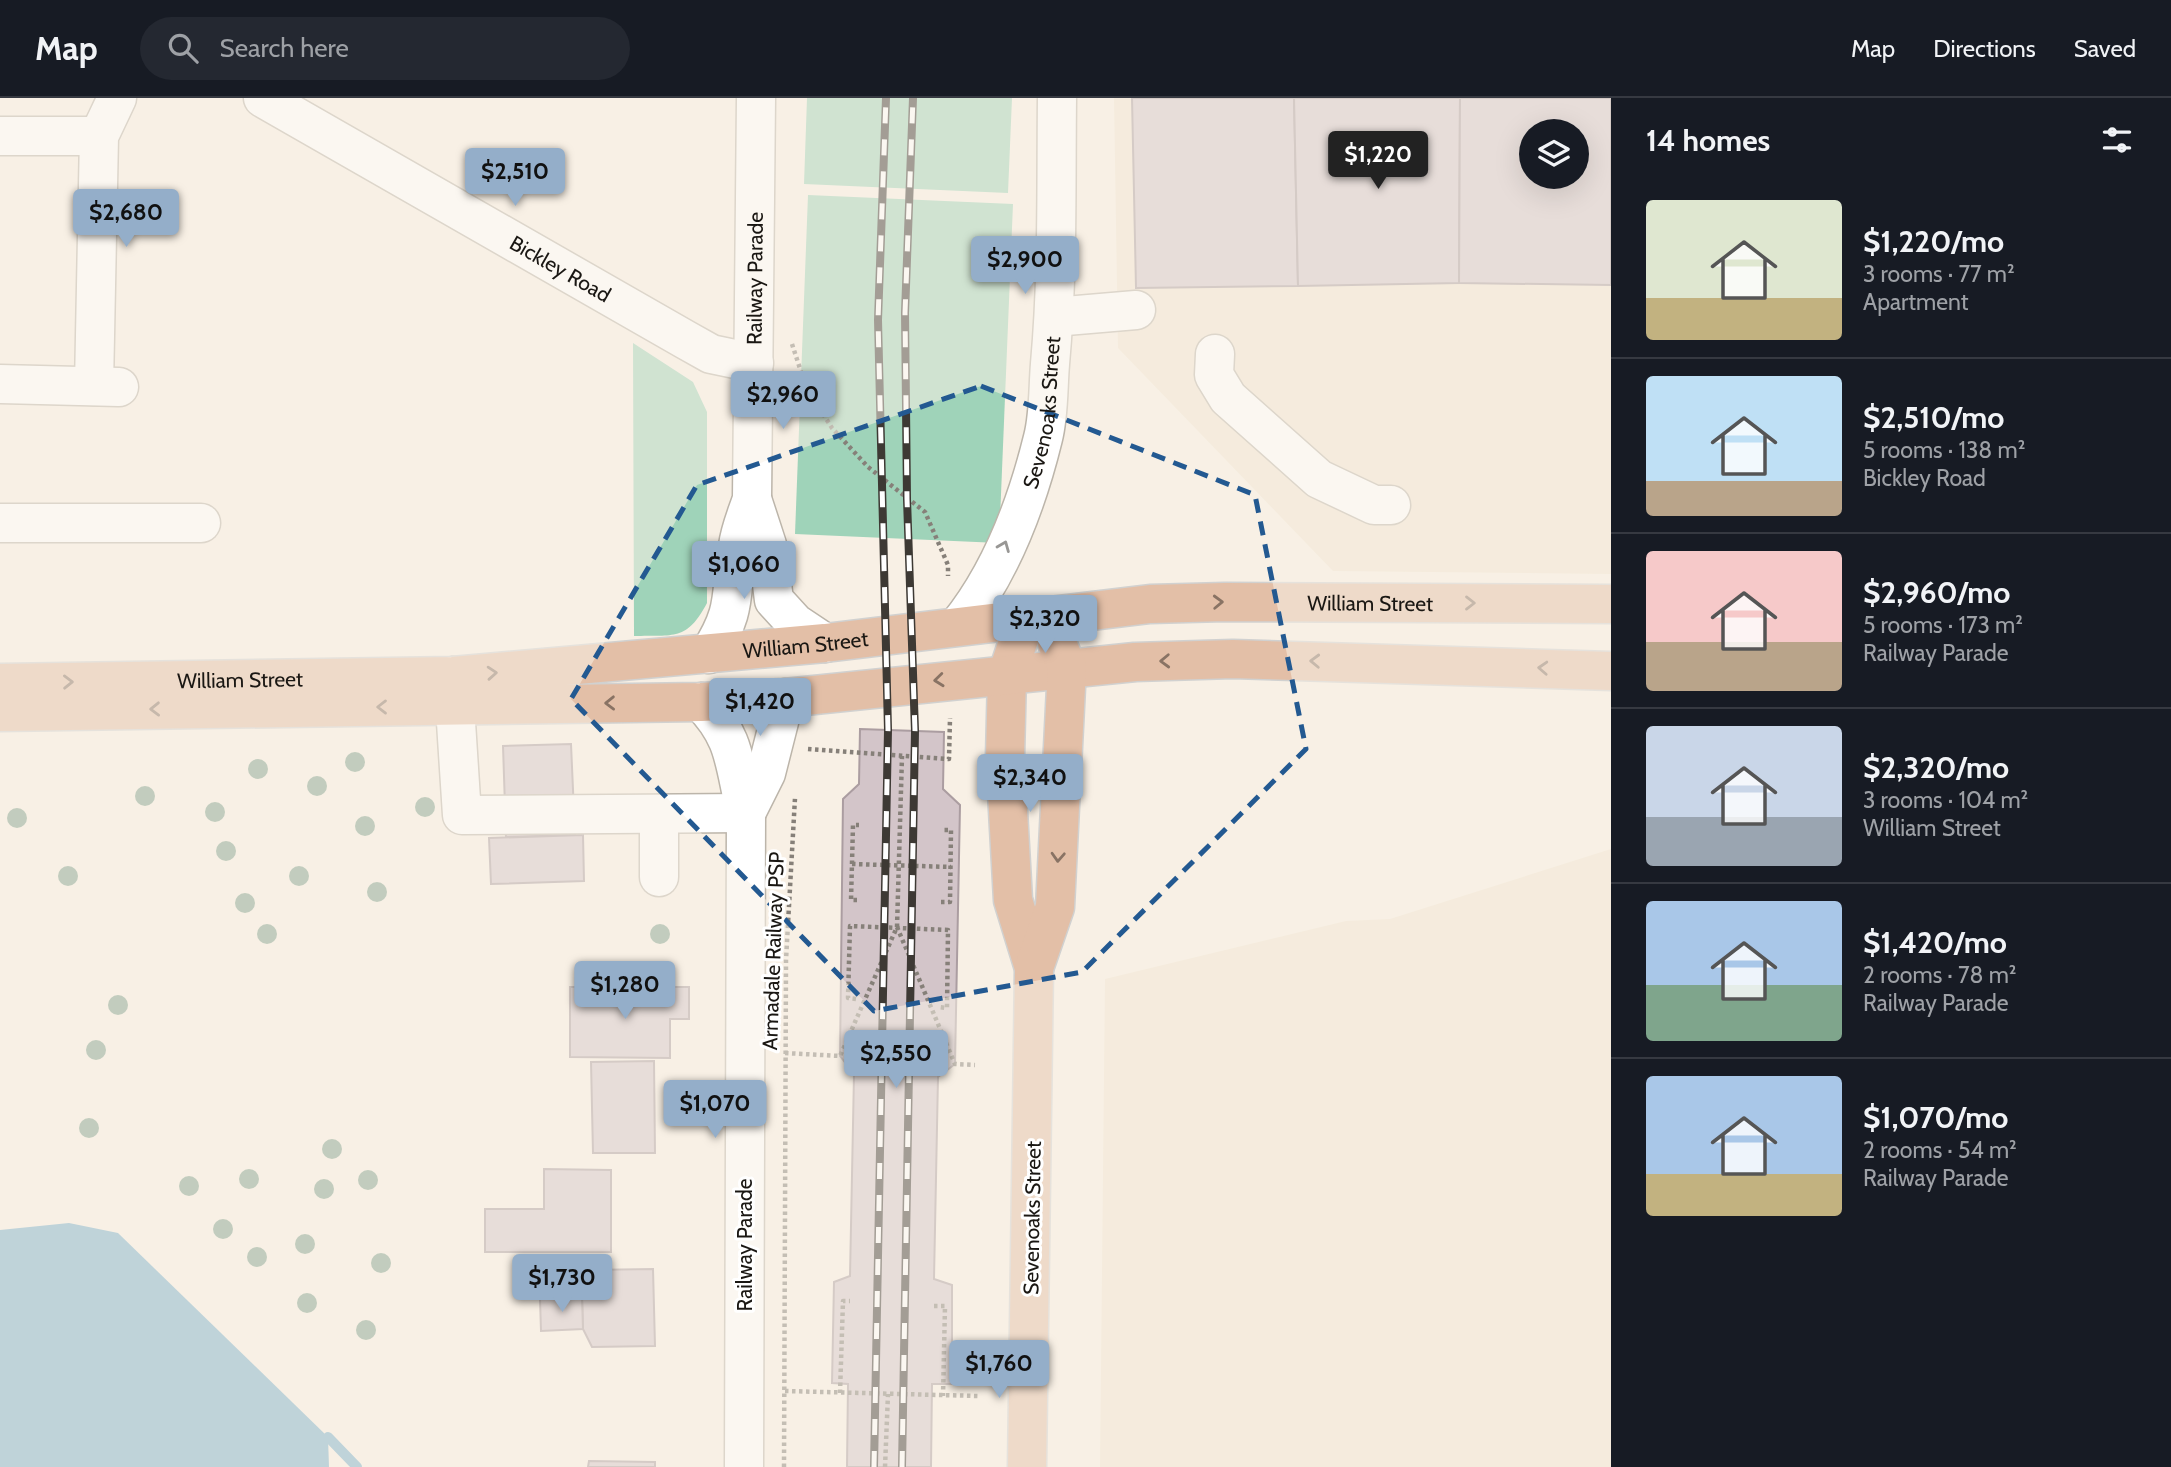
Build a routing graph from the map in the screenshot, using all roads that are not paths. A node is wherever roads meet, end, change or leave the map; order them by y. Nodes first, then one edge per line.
1 (117, 98) edge
2 (263, 98) edge
3 (756, 98) edge
4 (1057, 98) edge
5 (0, 136) edge
6 (99, 136) junction
7 (1136, 310) dead end
8 (1054, 317) junction
9 (1215, 354) dead end
10 (754, 363) junction
11 (0, 384) edge
12 (752, 499) junction
13 (1391, 505) dead end
14 (0, 523) edge
15 (201, 523) dead end
16 (1611, 604) edge
17 (1035, 616) junction
18 (958, 626) junction
19 (825, 643) junction
20 (709, 654) junction
21 (1067, 667) junction
22 (1611, 671) edge
23 (1007, 675) junction
24 (0, 683) edge
25 (454, 691) junction
26 (785, 698) junction
27 (701, 702) junction
28 (0, 712) edge
29 (746, 813) junction
30 (659, 814) junction
31 (659, 877) dead end
32 (1034, 968) junction
33 (744, 1467) edge
34 (1027, 1467) edge

1 - 6 street
2 - 10 street, Bickley Road
3 - 10 street, Railway Parade
4 - 8 street, Sevenoaks Street
5 - 6 street
6 - 11 street
7 - 8 street
18 -> 8 street, Sevenoaks Street
9 - 13 street
10 - 12 street, Railway Parade
12 - 19 street, Railway Parade
12 - 20 street, Railway Parade
14 - 15 street
17 -> 16 main road, William Street
17 - 18 main road, William Street
17 - 21 main road, Sevenoaks Street
17 - 23 main road, Sevenoaks Street
18 - 19 main road, William Street
19 - 20 main road, William Street
25 -> 20 main road, William Street
22 -> 21 main road, William Street
21 - 23 main road, William Street
21 -> 32 main road, Sevenoaks Street
23 -> 26 main road, William Street
23 - 32 main road, Sevenoaks Street
24 -> 25 main road, William Street
27 -> 25 main road, William Street
25 -> 28 main road, William Street
25 - 30 street
26 - 27 main road, William Street
26 - 29 street, Railway Parade
27 - 29 street, Railway Parade
29 - 30 street
29 - 33 street, Railway Parade
30 - 31 street
32 - 34 main road, Sevenoaks Street

